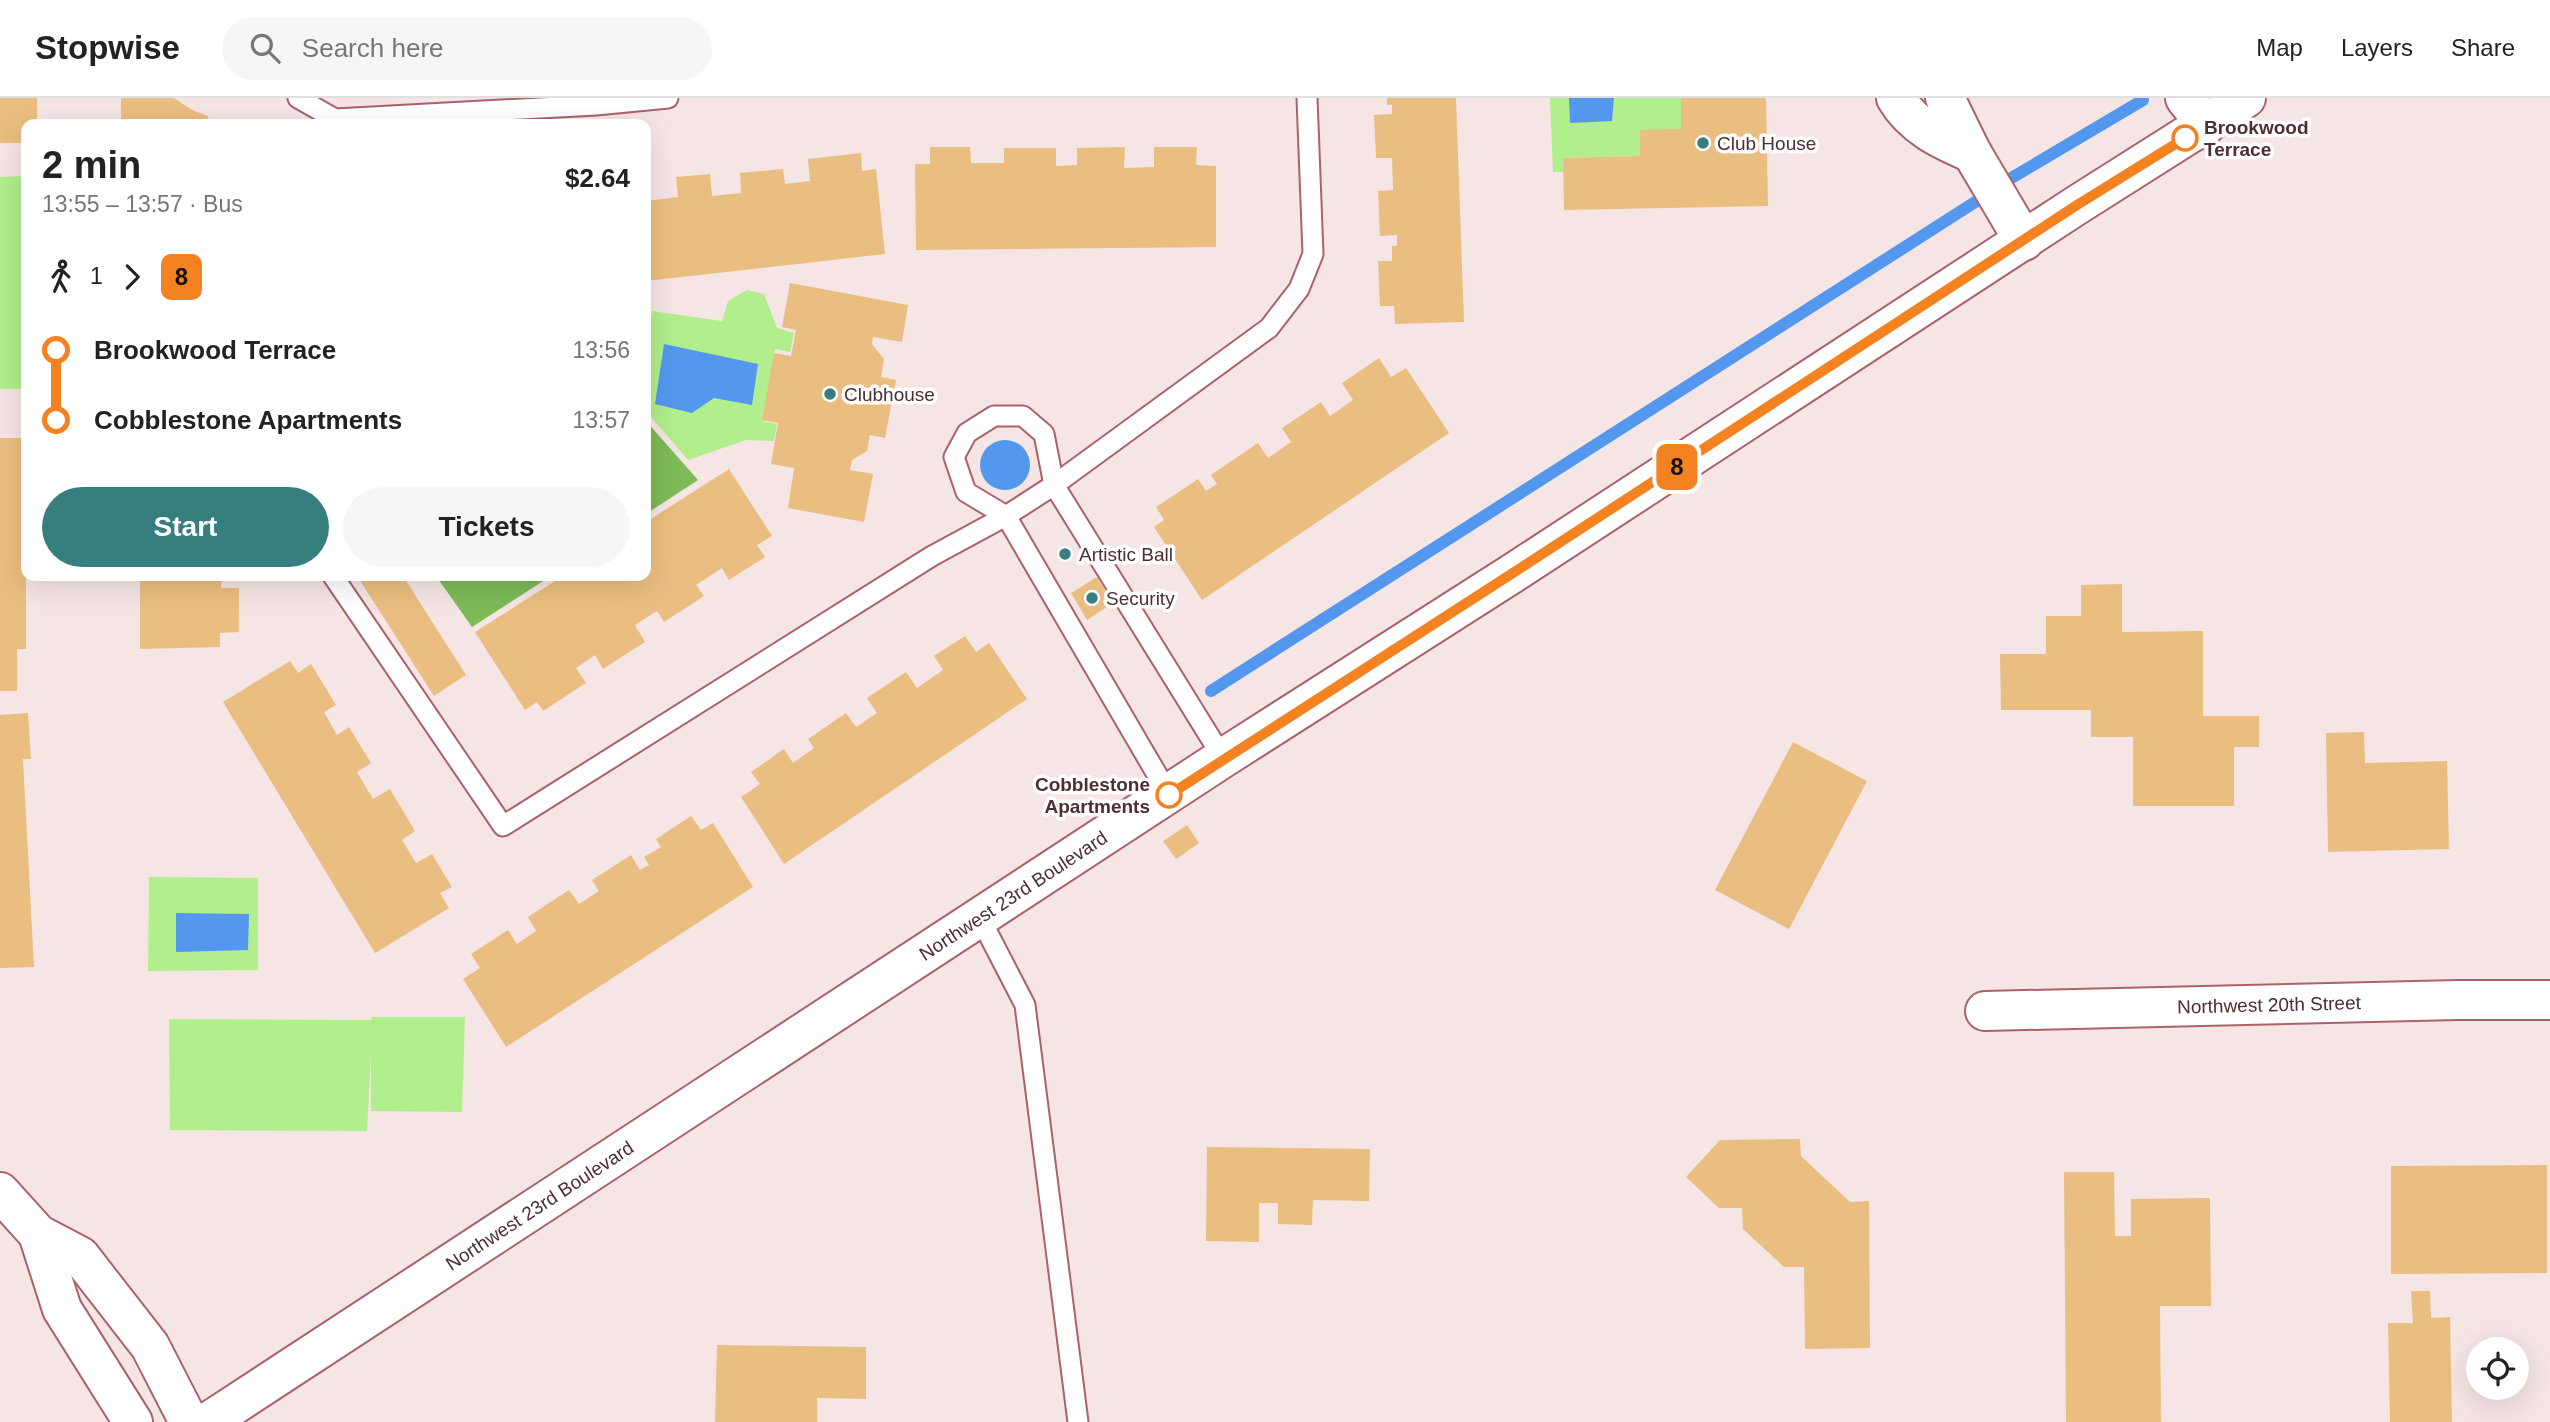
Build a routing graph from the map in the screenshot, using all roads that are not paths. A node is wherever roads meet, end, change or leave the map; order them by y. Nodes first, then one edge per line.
1 (298, 98) edge
2 (668, 98) edge
3 (1307, 98) edge
4 (1896, 98) edge
5 (1945, 98) edge
6 (2246, 98) edge
7 (492, 104) edge
8 (2195, 112) edge
9 (330, 119) edge
10 (361, 119) edge
11 (1972, 153) junction
12 (2024, 241) junction
13 (1054, 485) junction
14 (1006, 516) junction
15 (336, 581) edge
16 (1223, 758) junction
17 (1169, 795) junction
18 (980, 918) junction
19 (2550, 1000) edge
20 (1985, 1011) dead end
21 (0, 1192) edge
22 (37, 1234) junction
23 (133, 1422) edge
24 (189, 1422) edge
25 (208, 1422) edge
26 (1078, 1422) edge

1 - 9 lane
2 - 7 lane
3 - 13 lane
4 - 11 street
5 - 11 street
6 - 8 street, Northwest 23rd Boulevard
7 - 10 lane
8 - 12 street, Northwest 23rd Boulevard
11 - 12 street
12 - 16 street, Northwest 23rd Boulevard
13 - 14 lane
13 - 14 lane
13 - 16 lane
14 - 15 lane
14 - 17 lane
16 - 17 street, Northwest 23rd Boulevard
17 - 18 street, Northwest 23rd Boulevard
18 - 25 street, Northwest 23rd Boulevard
18 - 26 lane
19 - 20 street, Northwest 20th Street
21 - 22 street
22 - 23 street
22 - 24 street

